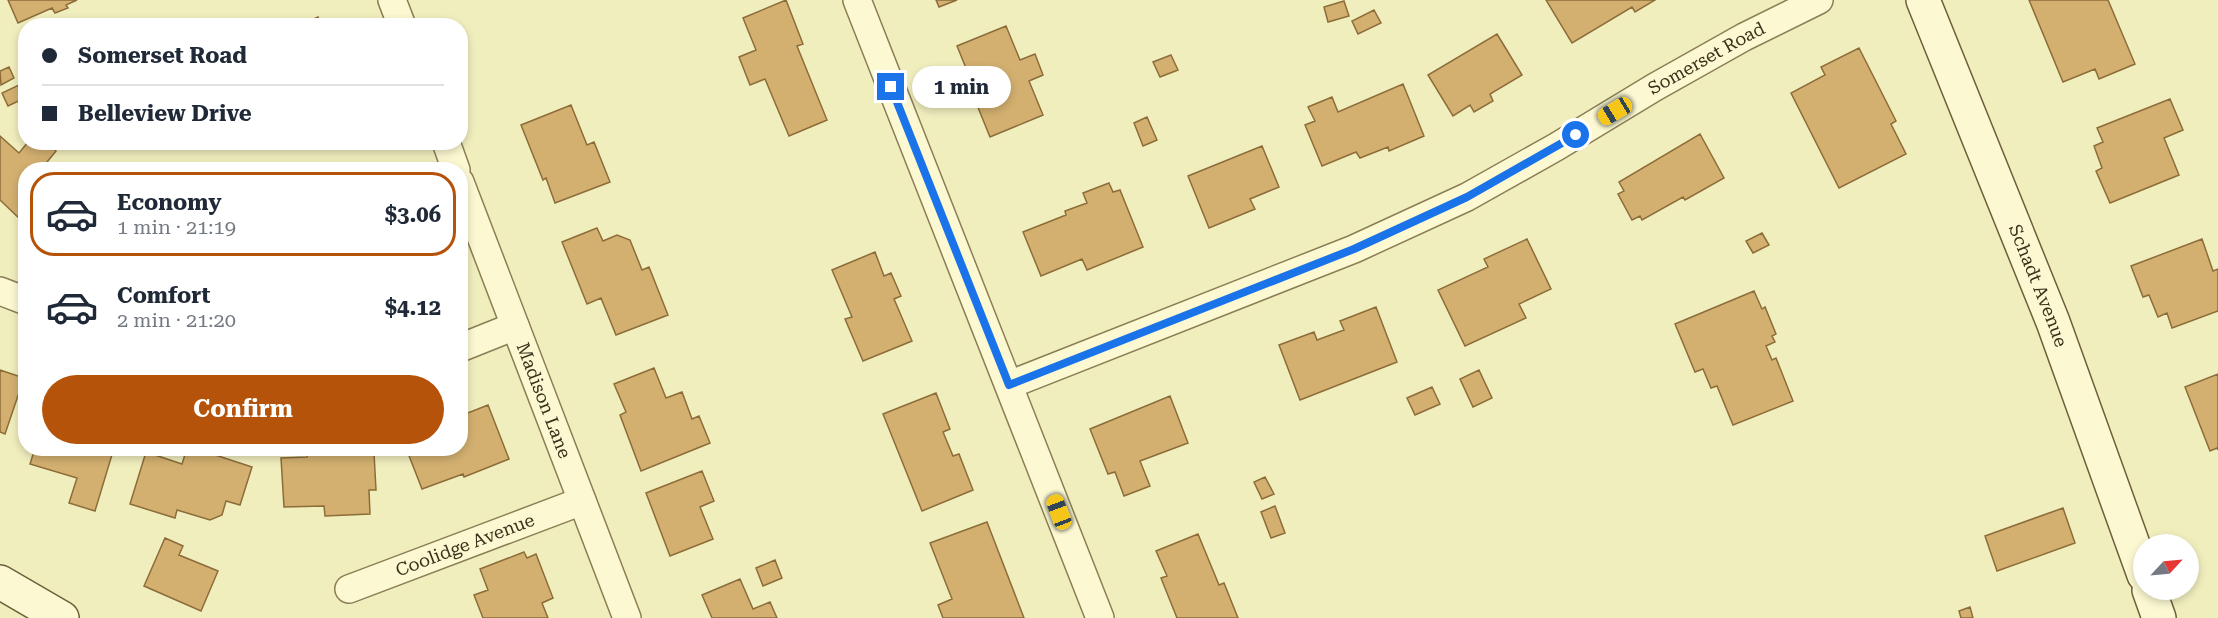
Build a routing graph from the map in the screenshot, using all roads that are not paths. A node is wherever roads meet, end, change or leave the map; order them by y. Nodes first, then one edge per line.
1 (392, 0) edge
2 (857, 0) edge
3 (1819, 0) edge
4 (1923, 0) edge
5 (399, 18) edge
6 (468, 203) edge
7 (0, 291) edge
8 (18, 297) edge
9 (515, 326) junction
10 (468, 345) edge
11 (1009, 385) junction
12 (582, 501) junction
13 (2133, 544) edge
14 (0, 582) edge
15 (349, 589) dead end
16 (2153, 600) edge
17 (62, 618) edge
18 (627, 618) edge
19 (1100, 618) edge
20 (2159, 618) edge

1 - 5 street
2 - 11 street
3 - 11 street, Somerset Road
4 - 13 street, Schadt Avenue
6 - 9 street, Madison Lane
7 - 8 street
9 - 10 street
9 - 12 street, Madison Lane
11 - 19 street
12 - 15 street, Coolidge Avenue
12 - 18 street, Madison Lane
14 - 17 street
16 - 20 street

